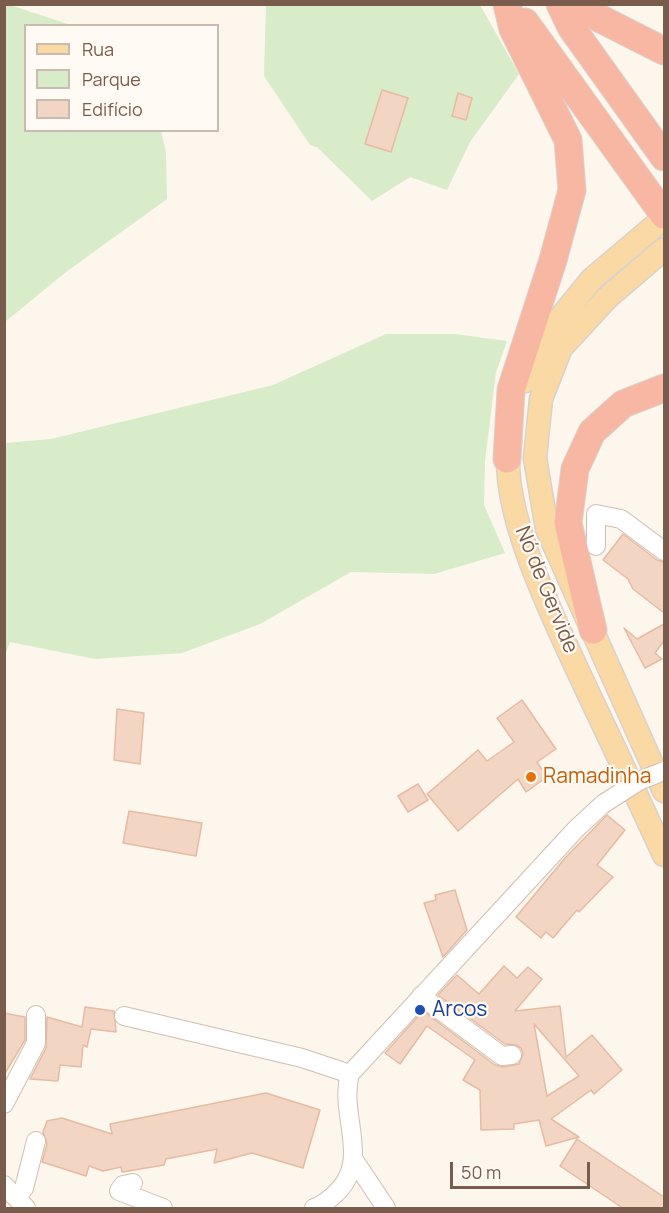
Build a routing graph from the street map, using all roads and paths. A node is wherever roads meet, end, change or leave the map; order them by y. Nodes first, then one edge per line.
1 (507, 4) edge
2 (513, 4) edge
3 (560, 4) edge
4 (583, 4) edge
5 (664, 51) edge
6 (664, 157) edge
7 (664, 217) edge
8 (664, 249) edge
9 (664, 388) edge
10 (507, 459) junction
11 (596, 546) dead end
12 (664, 550) edge
13 (593, 630) junction
14 (664, 771) edge
15 (664, 791) edge
16 (664, 855) edge
17 (421, 996) junction
18 (36, 1015) dead end
19 (124, 1016) dead end
20 (512, 1055) dead end
21 (350, 1074) junction
22 (4, 1104) edge
23 (36, 1142) dead end
24 (354, 1160) junction
25 (133, 1183) dead end
26 (20, 1201) edge
27 (320, 1208) edge
28 (163, 1209) edge
29 (386, 1209) edge

1 - 10 highway
2 - 7 highway
3 - 6 highway
4 - 5 highway
7 - 10 main road, Nó de Gervide
8 - 13 main road, Nó de Gervide
9 - 13 highway
10 - 16 main road, Nó de Gervide
11 - 12 street
13 - 15 main road, Nó de Gervide
14 - 17 street, bridge
17 - 20 street
17 - 21 street
18 - 22 street
19 - 21 street
21 - 24 street
23 - 26 street
24 - 27 street
24 - 29 street
25 - 28 street

